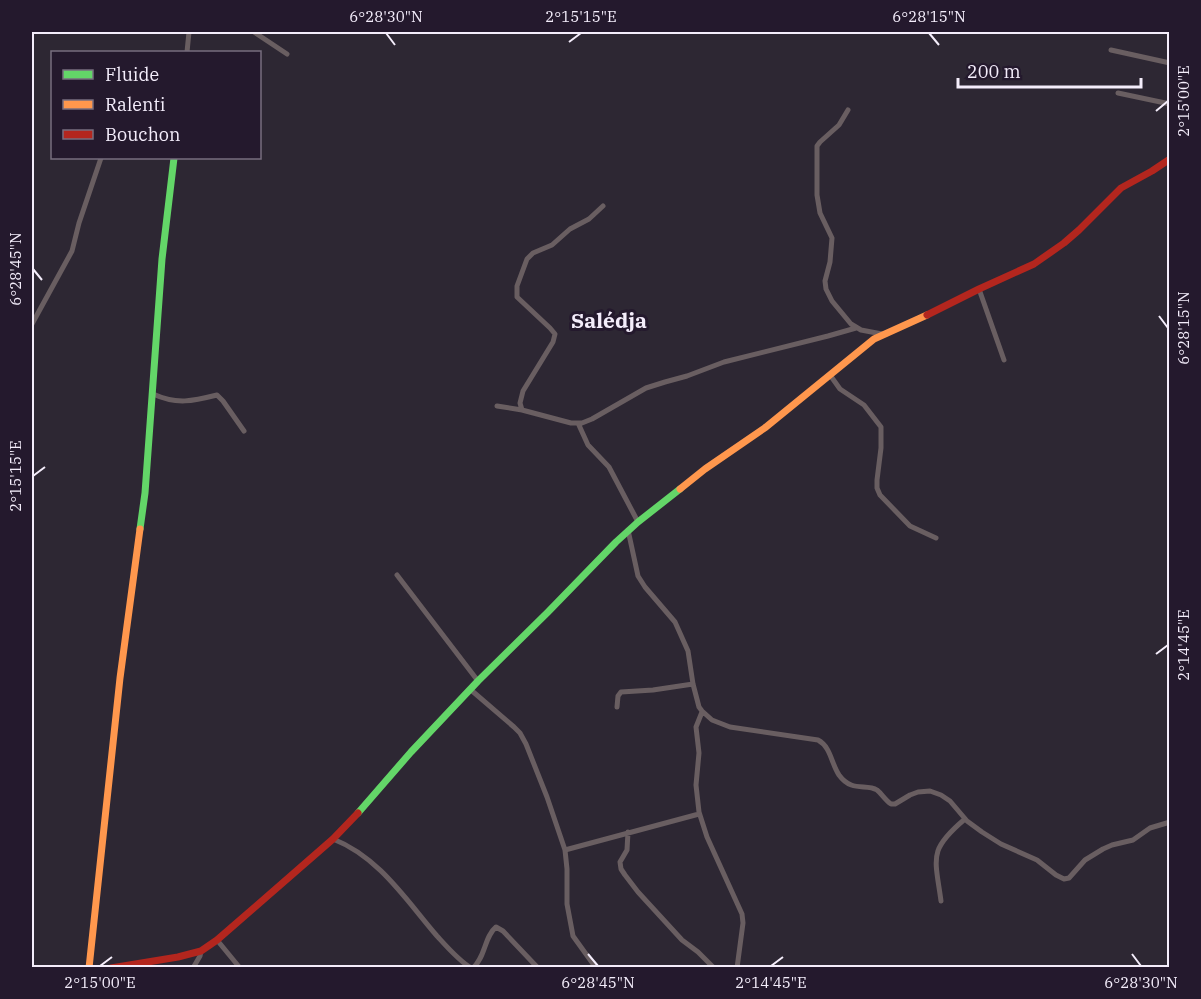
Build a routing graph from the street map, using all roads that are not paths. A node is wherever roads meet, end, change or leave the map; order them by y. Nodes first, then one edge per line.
1 (189, 32) edge
2 (254, 32) edge
3 (1111, 50) dead end
4 (187, 51) edge
5 (287, 54) dead end
6 (1170, 63) edge
7 (1118, 93) dead end
8 (1170, 104) edge
9 (848, 110) dead end
10 (101, 159) edge
11 (172, 159) edge
12 (1170, 159) edge
13 (603, 206) dead end
14 (979, 289) junction
15 (32, 324) edge
16 (856, 328) junction
17 (882, 334) junction
18 (1004, 360) dead end
19 (830, 375) junction
20 (153, 394) junction
21 (497, 406) dead end
22 (522, 410) junction
23 (578, 423) junction
24 (244, 431) dead end
25 (638, 522) junction
26 (628, 530) junction
27 (936, 538) dead end
28 (397, 574) dead end
29 (478, 681) junction
30 (693, 684) junction
31 (471, 690) junction
32 (617, 707) dead end
33 (702, 712) junction
34 (699, 814) junction
35 (965, 819) junction
36 (1170, 822) edge
37 (628, 832) junction
38 (333, 839) junction
39 (565, 850) junction
40 (941, 901) dead end
41 (217, 940) junction
42 (201, 951) junction
43 (89, 968) edge
44 (111, 968) edge
45 (193, 968) edge
46 (240, 968) edge
47 (472, 968) edge
48 (538, 968) edge
49 (596, 968) edge
50 (714, 968) edge
51 (737, 968) edge

1 - 4 street
2 - 5 street
3 - 6 street
7 - 8 street
9 - 16 street
10 - 15 street
11 - 20 street
12 - 14 street
13 - 22 street
14 - 17 street
14 - 18 street
16 - 17 street
16 - 23 street
17 - 19 street
19 - 25 street
19 - 27 street
20 - 24 street
20 - 43 street
21 - 22 street
22 - 23 street
23 - 25 street
25 - 26 street
26 - 29 street
26 - 30 street
28 - 29 street
29 - 31 street
30 - 32 street
30 - 33 street
31 - 38 street
31 - 39 street
33 - 34 street
33 - 35 street
34 - 37 street
34 - 51 street
35 - 36 street
35 - 40 street
37 - 39 street
37 - 50 street
38 - 41 street
38 - 47 street
39 - 49 street
41 - 42 street
41 - 46 street
42 - 44 street
42 - 45 street
47 - 48 street

